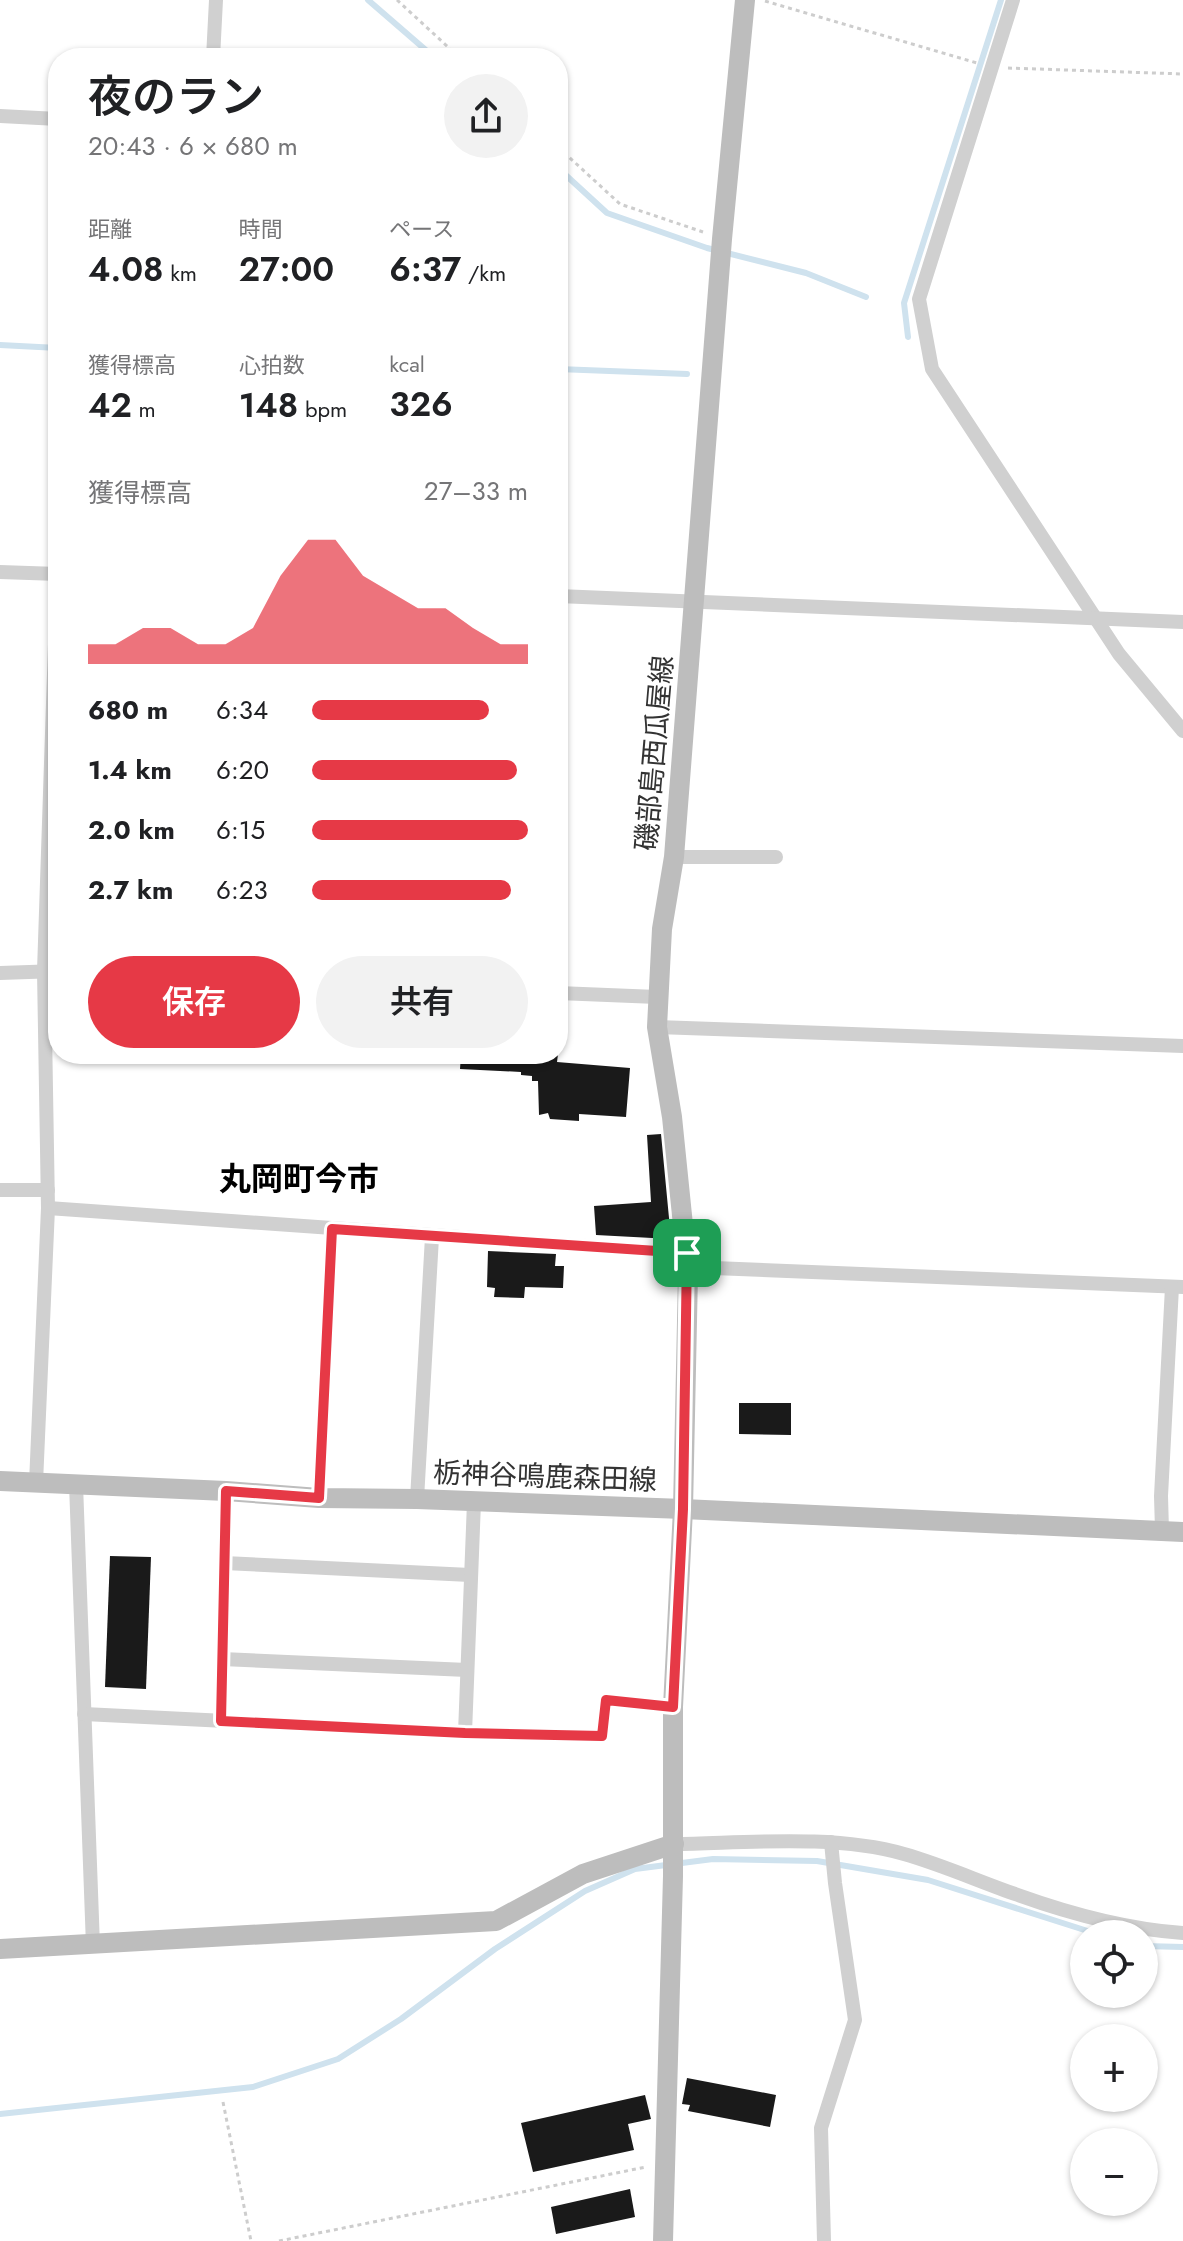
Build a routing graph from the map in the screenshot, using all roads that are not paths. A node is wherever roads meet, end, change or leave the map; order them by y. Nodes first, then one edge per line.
1 (216, 0) edge
2 (745, 0) edge
3 (1013, 0) edge
4 (214, 48) edge
5 (0, 116) edge
6 (48, 118) edge
7 (0, 572) edge
8 (48, 574) edge
9 (568, 596) edge
10 (694, 602) junction
11 (1183, 622) edge
12 (1183, 731) edge
13 (674, 857) junction
14 (776, 857) dead end
15 (48, 971) edge
16 (0, 973) edge
17 (568, 993) edge
18 (657, 997) junction
19 (657, 1027) junction
20 (1183, 1046) edge
21 (50, 1064) edge
22 (0, 1190) edge
23 (48, 1190) junction
24 (48, 1208) junction
25 (332, 1229) junction
26 (432, 1237) junction
27 (687, 1264) junction
28 (1178, 1287) edge
29 (1176, 1360) edge
30 (0, 1481) edge
31 (36, 1483) junction
32 (76, 1484) junction
33 (226, 1491) junction
34 (319, 1498) junction
35 (417, 1499) junction
36 (474, 1502) junction
37 (683, 1509) junction
38 (1162, 1530) junction
39 (1183, 1532) edge
40 (224, 1563) junction
41 (470, 1575) junction
42 (222, 1659) junction
43 (467, 1670) junction
44 (673, 1707) junction
45 (84, 1714) junction
46 (221, 1721) junction
47 (465, 1733) junction
48 (831, 1842) junction
49 (674, 1848) junction
50 (1183, 1933) edge
51 (93, 1946) junction
52 (0, 1949) edge
53 (663, 2241) edge
54 (824, 2241) edge

1 - 4 street
2 - 10 main road, 磯部島西瓜屋線
3 - 12 street
5 - 6 street
7 - 8 street
9 - 10 street
10 - 11 street
10 - 13 main road, 磯部島西瓜屋線
13 - 14 street
13 - 18 main road, 磯部島西瓜屋線
15 - 16 street
17 - 18 street
18 - 19 main road, 磯部島西瓜屋線
19 - 20 street
19 - 27 main road, 磯部島西瓜屋線
21 - 23 street
22 - 23 street
23 - 24 street
24 - 25 street
24 - 31 street
25 - 26 street
25 - 34 street
26 - 27 street
26 - 35 street
27 - 28 street
27 - 37 main road, 磯部島西瓜屋線
28 - 29 street
29 - 38 street
30 - 31 main road, 栃神谷鳴鹿森田線
31 - 32 main road, 栃神谷鳴鹿森田線
32 - 33 main road, 栃神谷鳴鹿森田線
32 - 45 street
33 - 34 main road, 栃神谷鳴鹿森田線
33 - 40 street
34 - 35 main road, 栃神谷鳴鹿森田線
35 - 36 main road, 栃神谷鳴鹿森田線
36 - 37 main road, 栃神谷鳴鹿森田線
36 - 41 street
37 - 38 main road, 栃神谷鳴鹿森田線
37 - 44 main road, 磯部島西瓜屋線
38 - 39 main road, 栃神谷鳴鹿森田線
40 - 41 street
40 - 42 street
41 - 43 street
42 - 43 street
42 - 46 street
43 - 47 street
44 - 47 street
44 - 49 main road, 磯部島西瓜屋線
45 - 46 street
45 - 51 street
46 - 47 street
48 - 49 street
48 - 50 street
48 - 54 street
49 - 51 main road
49 - 53 main road, 磯部島西瓜屋線
51 - 52 main road

